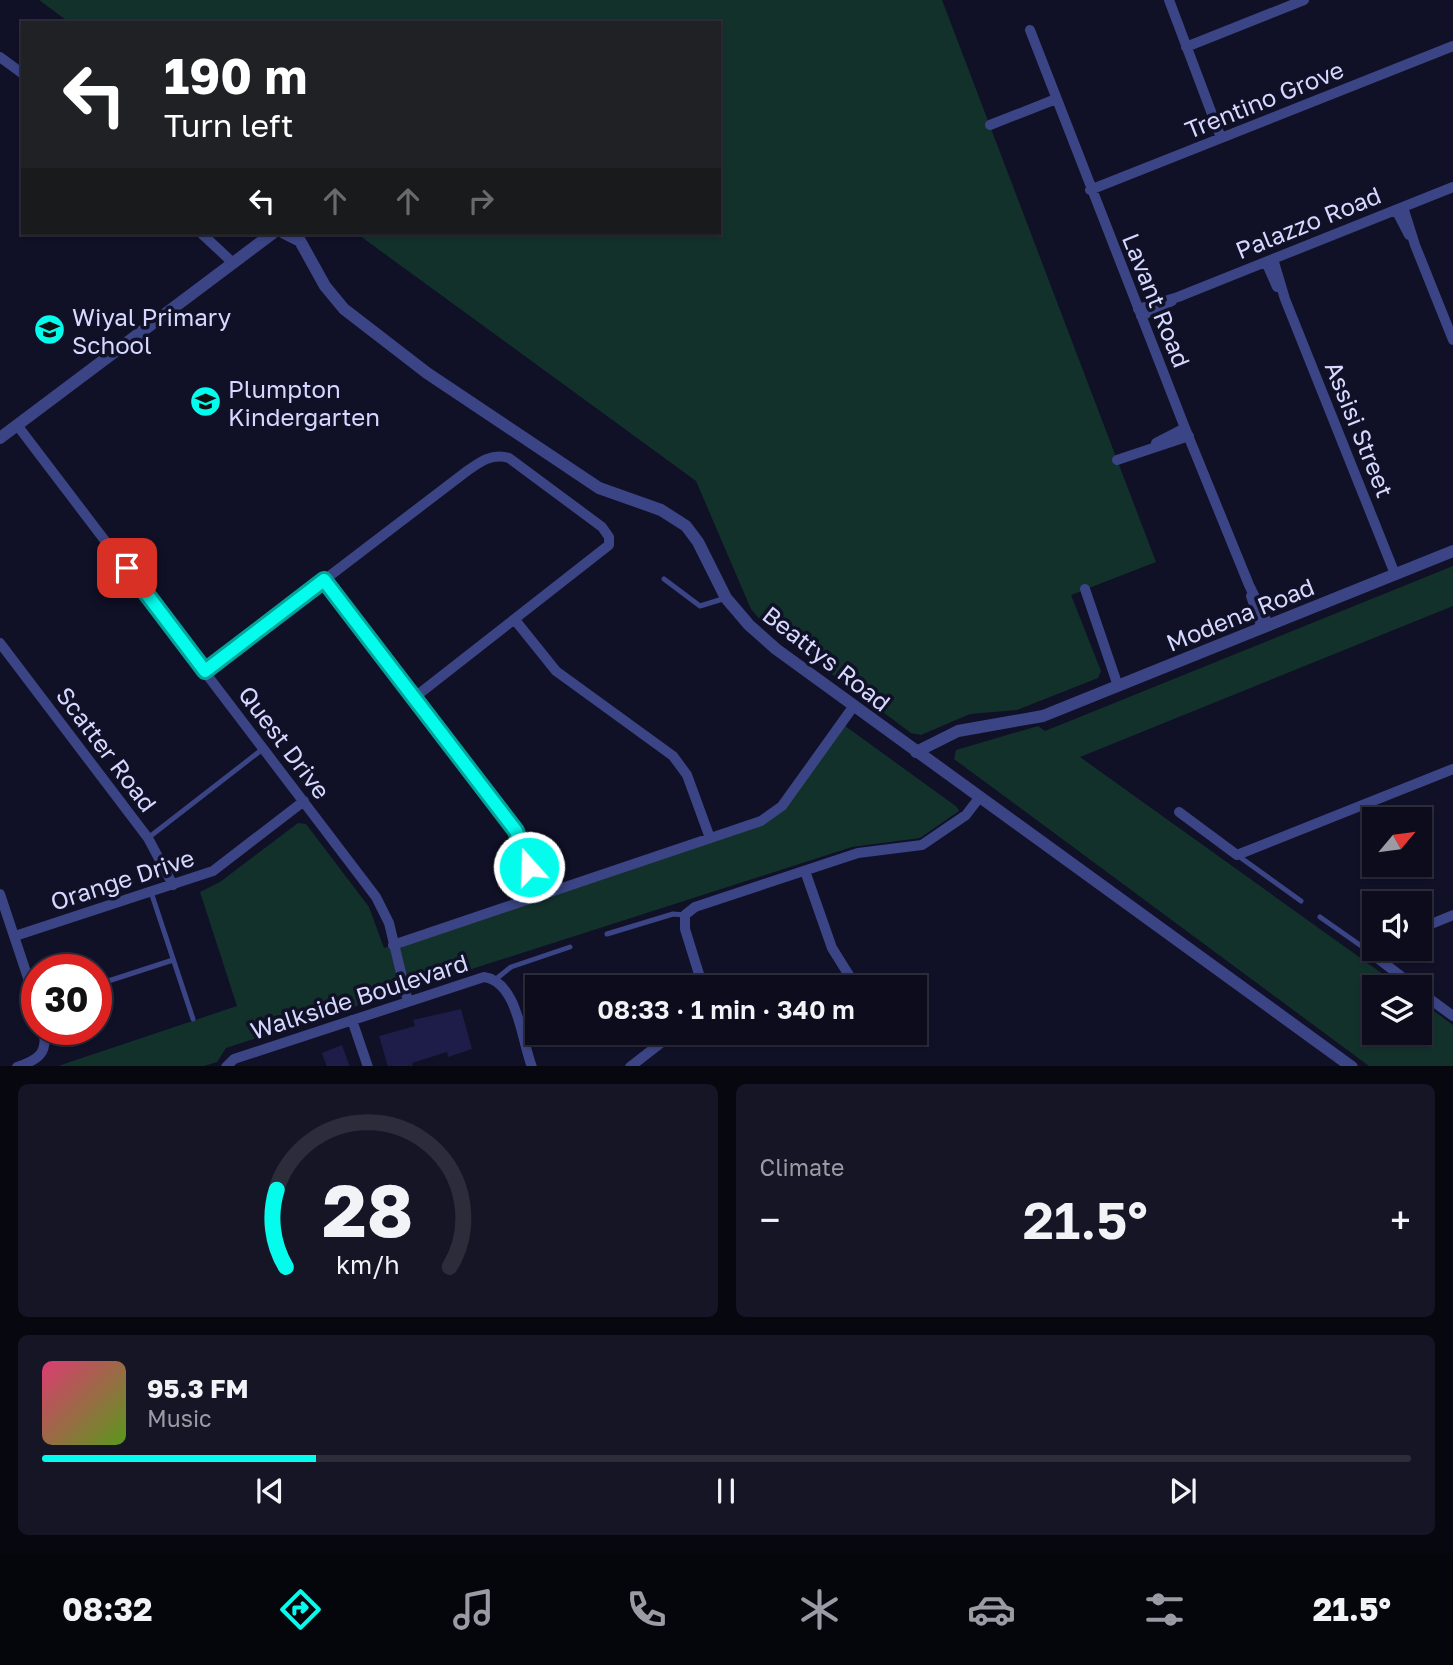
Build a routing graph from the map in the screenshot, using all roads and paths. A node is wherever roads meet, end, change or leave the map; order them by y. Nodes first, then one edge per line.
1 (1169, 0) edge
2 (1304, 0) edge
3 (1030, 30) dead end
4 (1453, 46) edge
5 (1186, 47) junction
6 (0, 57) edge
7 (21, 73) edge
8 (1056, 99) junction
9 (990, 125) dead end
10 (1221, 138) junction
11 (1453, 187) edge
12 (1090, 190) junction
13 (1400, 208) junction
14 (203, 235) edge
15 (271, 235) edge
16 (288, 235) edge
17 (1270, 260) junction
18 (232, 262) junction
19 (1139, 313) junction
20 (1453, 340) edge
21 (17, 425) junction
22 (1187, 432) junction
23 (0, 438) edge
24 (1117, 460) dead end
25 (1453, 551) edge
26 (1395, 574) junction
27 (664, 579) dead end
28 (324, 580) junction
29 (1085, 589) dead end
30 (726, 598) junction
31 (515, 620) junction
32 (1266, 627) junction
33 (0, 643) edge
34 (205, 671) junction
35 (1122, 684) junction
36 (415, 697) junction
37 (853, 707) junction
38 (1043, 716) junction
39 (264, 748) junction
40 (916, 752) junction
41 (929, 762) junction
42 (1453, 769) edge
43 (979, 798) junction
44 (304, 801) junction
45 (1179, 813) dead end
46 (148, 838) junction
47 (710, 838) junction
48 (1237, 855) junction
49 (805, 871) junction
50 (173, 885) junction
51 (151, 892) junction
52 (0, 894) edge
53 (538, 898) junction
54 (1301, 901) dead end
55 (685, 915) junction
56 (1453, 915) edge
57 (1320, 917) dead end
58 (1432, 924) edge
59 (607, 934) dead end
60 (15, 936) junction
61 (1362, 943) edge
62 (393, 945) junction
63 (570, 947) dead end
64 (21, 955) edge
65 (173, 960) junction
66 (1386, 961) edge
67 (699, 975) edge
68 (849, 975) edge
69 (1401, 975) edge
70 (496, 979) junction
71 (112, 980) edge
72 (1432, 1001) edge
73 (408, 1002) junction
74 (1453, 1016) edge
75 (193, 1019) dead end
76 (352, 1020) junction
77 (46, 1045) edge
78 (658, 1045) edge
79 (17, 1066) edge
80 (226, 1066) edge
81 (368, 1066) edge
82 (532, 1066) edge
83 (630, 1066) edge
84 (1352, 1066) edge

1 - 5 street
2 - 5 street
3 - 8 street, Lavant Road
4 - 10 street, Trentino Grove
5 - 10 street
6 - 7 street
8 - 9 street
8 - 12 street, Lavant Road
10 - 12 street, Trentino Grove
11 - 13 street, Palazzo Road
12 - 19 street, Lavant Road
13 - 17 street, Palazzo Road
13 - 20 street
14 - 18 street
15 - 18 street
16 - 30 street, Beattys Road
17 - 19 street, Palazzo Road
17 - 26 street, Assisi Street
18 - 21 street
19 - 22 street, Lavant Road
21 - 23 street
21 - 34 street, Quest Drive
22 - 24 street
22 - 32 street, Lavant Road
25 - 26 street, Modena Road
26 - 32 street, Modena Road
27 - 30 lane
28 - 31 street
28 - 34 street
28 - 36 street
29 - 35 street
30 - 37 street, Beattys Road
31 - 36 street
31 - 47 street
32 - 35 street, Modena Road
33 - 46 street, Scatter Road
34 - 39 street, Quest Drive
35 - 38 street, Modena Road
36 - 53 street
37 - 40 street, Beattys Road
37 - 47 street
38 - 40 street, Modena Road
38 - 41 street, Modena Road
39 - 44 street, Quest Drive
39 - 46 lane
40 - 41 street, Beattys Road
41 - 43 street, Beattys Road
42 - 48 street
43 - 49 street
43 - 84 street, Beattys Road
44 - 50 street, Orange Drive
44 - 62 street, Quest Drive
45 - 48 street
46 - 50 street, Scatter Road
47 - 53 street
48 - 54 lane
49 - 55 street
49 - 68 street
50 - 51 street, Orange Drive
51 - 60 street, Orange Drive
51 - 65 lane
52 - 60 street
53 - 62 street
55 - 59 lane
55 - 67 street
56 - 58 street
57 - 61 lane
60 - 64 street
62 - 73 street, Quest Drive
63 - 70 lane
65 - 71 lane
65 - 75 lane
66 - 69 street
70 - 73 street, Walkside Boulevard
70 - 82 street, Walkside Boulevard
72 - 74 street
73 - 76 street, Walkside Boulevard
76 - 80 street, Walkside Boulevard
76 - 81 street
77 - 79 street
78 - 83 street

